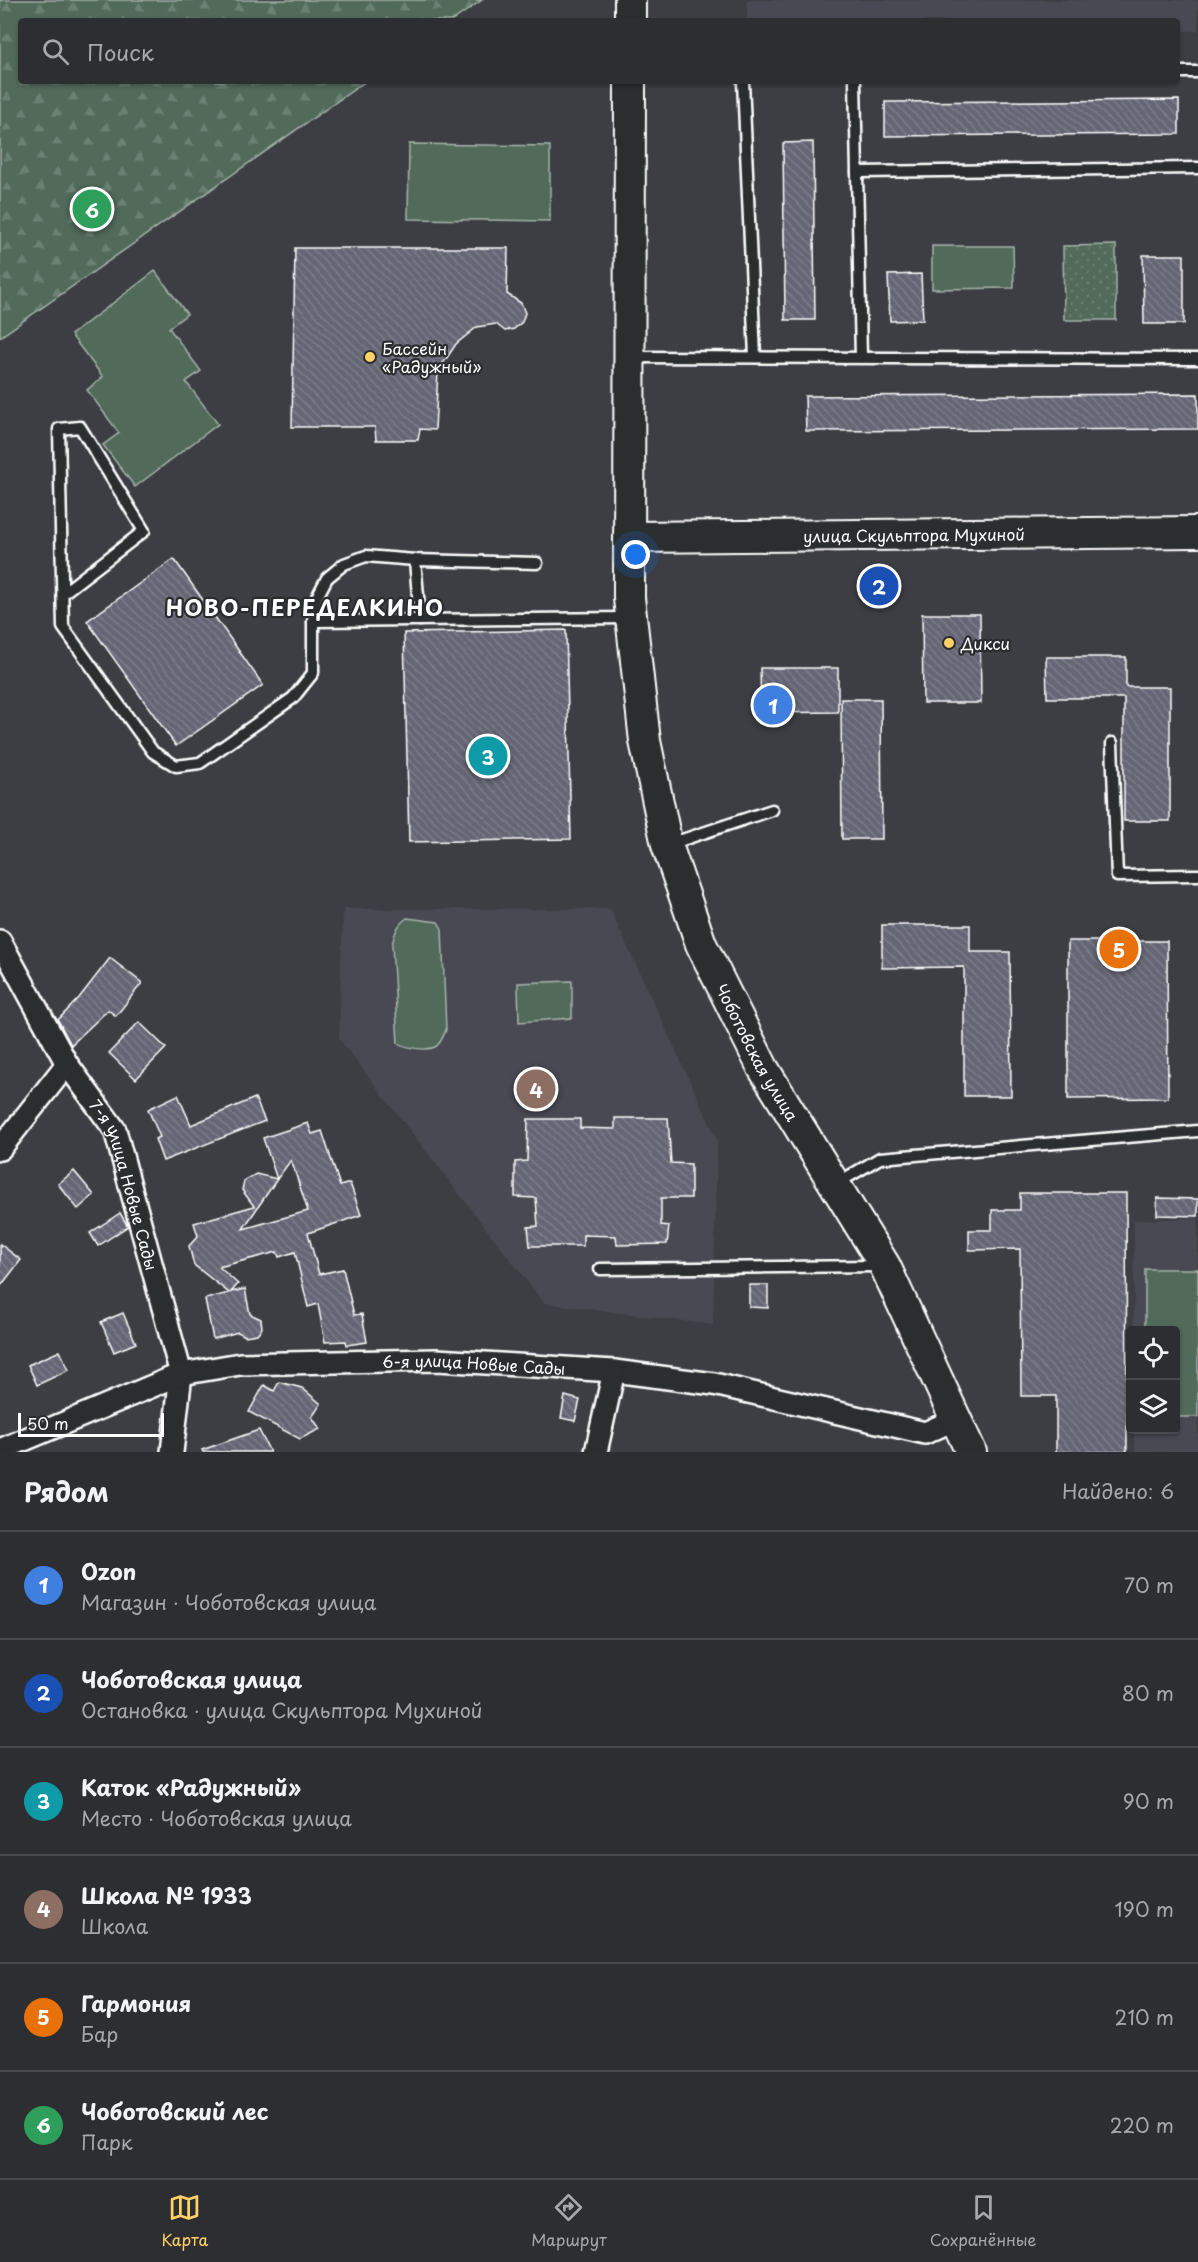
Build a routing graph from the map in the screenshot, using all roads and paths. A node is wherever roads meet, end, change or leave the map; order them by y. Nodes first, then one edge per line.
1 (630, 0) edge
2 (630, 18) edge
3 (1180, 72) edge
4 (1198, 72) edge
5 (630, 84) edge
6 (743, 84) edge
7 (855, 84) edge
8 (1198, 168) edge
9 (857, 172) junction
10 (630, 357) junction
11 (755, 357) junction
12 (861, 357) junction
13 (1198, 358) edge
14 (1198, 532) edge
15 (629, 537) junction
16 (415, 560) junction
17 (537, 563) dead end
18 (63, 593) junction
19 (632, 618) junction
20 (420, 620) junction
21 (314, 621) junction
22 (1112, 743) dead end
23 (772, 810) dead end
24 (667, 845) junction
25 (1198, 875) edge
26 (0, 941) edge
27 (68, 1064) junction
28 (1198, 1131) edge
29 (0, 1149) edge
30 (836, 1184) junction
31 (885, 1266) junction
32 (600, 1269) dead end
33 (614, 1371) junction
34 (181, 1374) junction
35 (956, 1419) junction
36 (928, 1443) edge
37 (0, 1450) edge
38 (172, 1452) edge
39 (596, 1452) edge
40 (971, 1452) edge

1 - 2 main road
3 - 4 lane
5 - 10 main road, Чоботовская улица
6 - 11 lane
7 - 9 lane
8 - 9 lane
9 - 12 lane
10 - 11 lane
10 - 15 main road, Чоботовская улица
11 - 12 lane
12 - 13 lane
14 - 15 main road, улица Скульптора Мухиной
15 - 19 main road, Чоботовская улица
16 - 17 lane
16 - 20 lane
16 - 21 lane
18 - 18 lane
18 - 21 lane
19 - 20 lane
19 - 24 main road, Чоботовская улица
20 - 21 lane
22 - 25 lane
23 - 24 lane
24 - 30 main road, Чоботовская улица
26 - 27 street, 7-я улица Новые Сады
27 - 29 street
27 - 34 street, 7-я улица Новые Сады
28 - 30 lane
30 - 31 main road, Чоботовская улица
31 - 32 lane
31 - 35 main road, Чоботовская улица
33 - 34 street, 6-я улица Новые Сады
33 - 36 street, 6-я улица Новые Сады
33 - 39 street
34 - 37 street, 6-я улица Новые Сады
34 - 38 street, 7-я улица Новые Сады
35 - 36 street, 6-я улица Новые Сады
35 - 40 main road, Чоботовская улица

